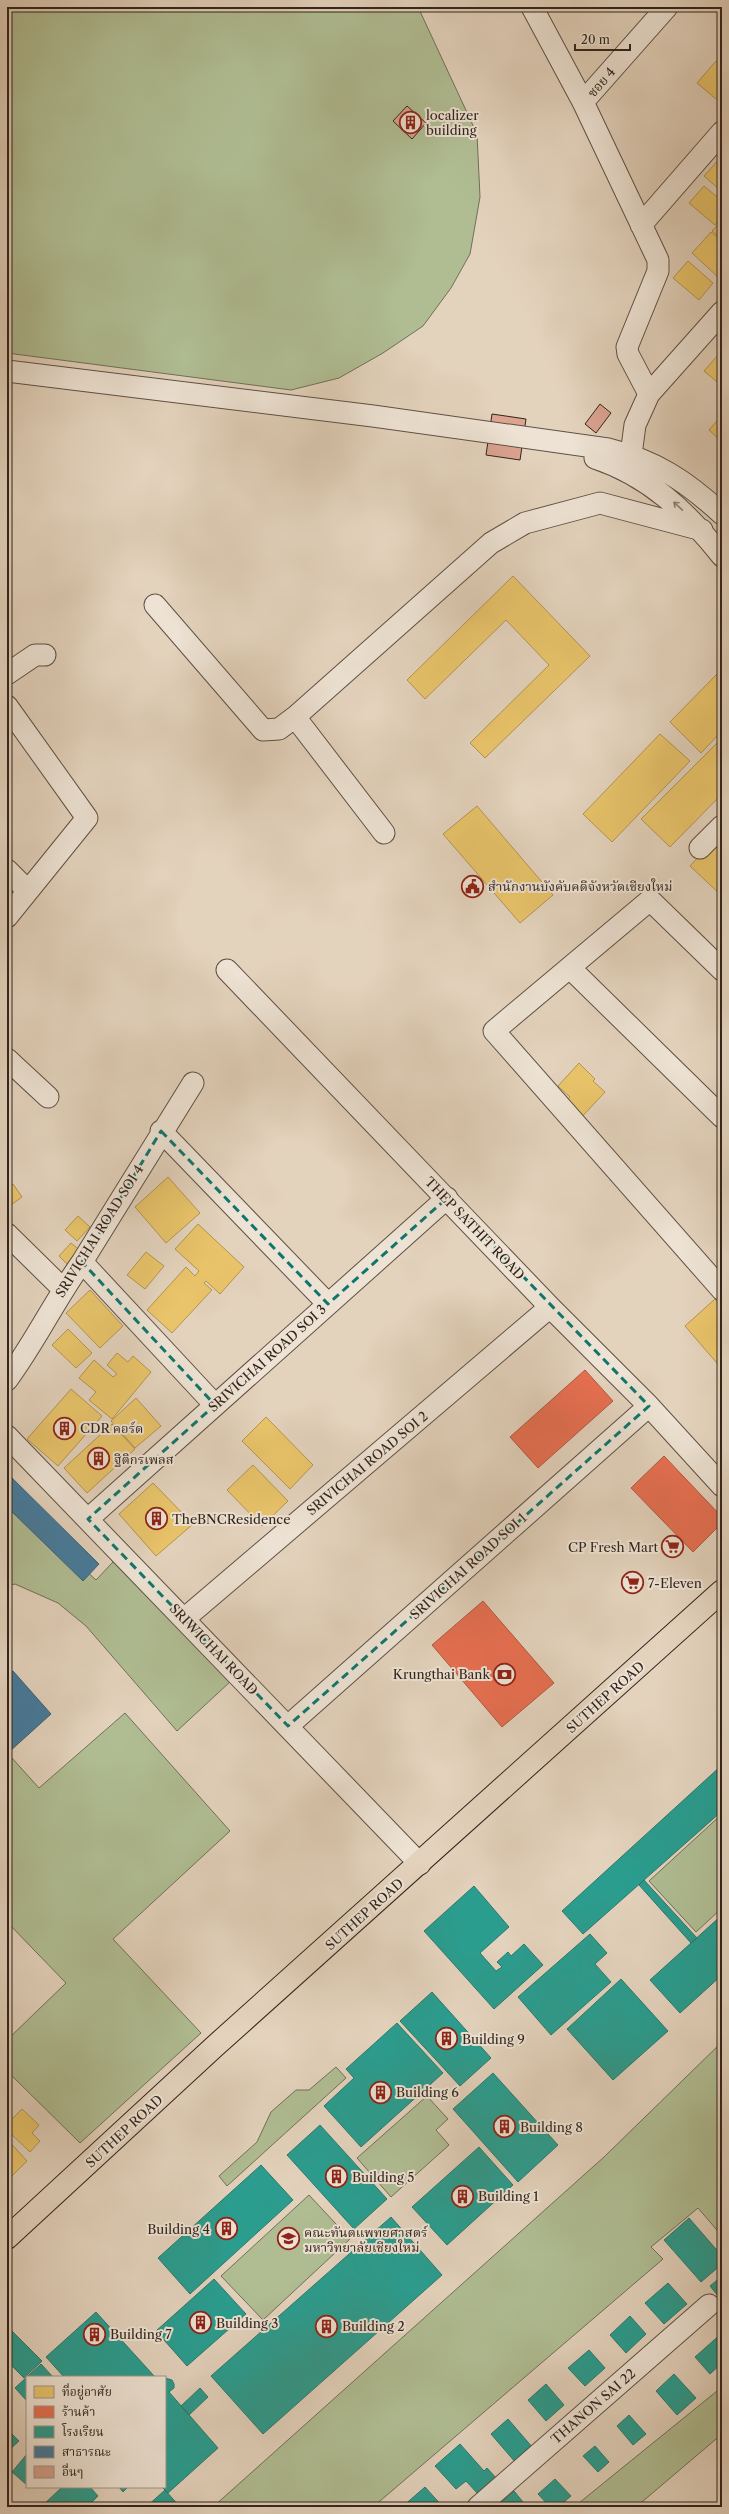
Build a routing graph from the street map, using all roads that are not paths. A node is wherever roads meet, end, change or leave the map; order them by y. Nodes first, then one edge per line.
1 (532, 7) edge
2 (667, 7) edge
3 (583, 102) junction
4 (722, 132) edge
5 (641, 225) junction
6 (722, 312) edge
7 (7, 371) edge
8 (649, 394) junction
9 (543, 440) junction
10 (631, 454) junction
11 (720, 509) edge
12 (702, 530) junction
13 (722, 556) edge
14 (155, 605) dead end
15 (45, 655) dead end
16 (7, 674) edge
17 (7, 706) edge
18 (295, 717) junction
19 (722, 826) edge
20 (384, 833) dead end
21 (700, 848) dead end
22 (7, 870) edge
23 (27, 890) junction
24 (7, 917) edge
25 (570, 968) junction
26 (227, 970) dead end
27 (722, 970) edge
28 (7, 1059) edge
29 (193, 1083) dead end
30 (48, 1097) dead end
31 (722, 1118) edge
32 (161, 1132) junction
33 (447, 1198) junction
34 (7, 1234) edge
35 (82, 1262) junction
36 (63, 1289) junction
37 (722, 1290) edge
38 (328, 1304) junction
39 (550, 1307) junction
40 (7, 1380) edge
41 (215, 1405) junction
42 (649, 1406) junction
43 (7, 1436) edge
44 (722, 1486) edge
45 (88, 1519) junction
46 (722, 1591) edge
47 (184, 1619) junction
48 (288, 1726) junction
49 (420, 1864) junction
50 (7, 2238) edge
51 (709, 2305) dead end
52 (478, 2507) edge

1 - 3 street
2 - 3 street, ซอย 4
3 - 5 street
4 - 5 street
5 - 8 street
6 - 8 street
7 - 9 street
8 - 10 street
9 - 10 street
12 -> 9 street
10 - 11 street
12 - 13 street
12 - 18 street
14 - 18 street
15 - 16 street
17 - 23 street
18 - 20 street
19 - 21 street
22 - 23 street
23 - 24 street
25 - 27 street
25 - 31 street
25 - 37 street
26 - 33 street, THEP SATHIT ROAD
28 - 30 street
29 - 32 street, SRIVICHAI ROAD SOI 4
32 - 35 street, SRIVICHAI ROAD SOI 4
32 - 38 street
33 - 38 street, SRIVICHAI ROAD SOI 3
33 - 39 street, THEP SATHIT ROAD
34 - 36 street
35 - 36 street, SRIVICHAI ROAD SOI 4
35 - 41 street
36 - 40 street, SRIVICHAI ROAD SOI 4
38 - 41 street, SRIVICHAI ROAD SOI 3
39 - 42 street, THEP SATHIT ROAD
39 - 47 street, SRIVICHAI ROAD SOI 2
41 - 45 street, SRIVICHAI ROAD SOI 3
42 - 44 street, THEP SATHIT ROAD
42 - 48 street, SRIVICHAI ROAD SOI 1
43 - 45 street, SRIWICHAI ROAD
45 - 47 street, SRIWICHAI ROAD
46 - 49 main road, SUTHEP ROAD
47 - 48 street, SRIWICHAI ROAD
48 - 49 street, SRIWICHAI ROAD
49 - 50 main road, SUTHEP ROAD
51 - 52 street, THANON SAI 22

